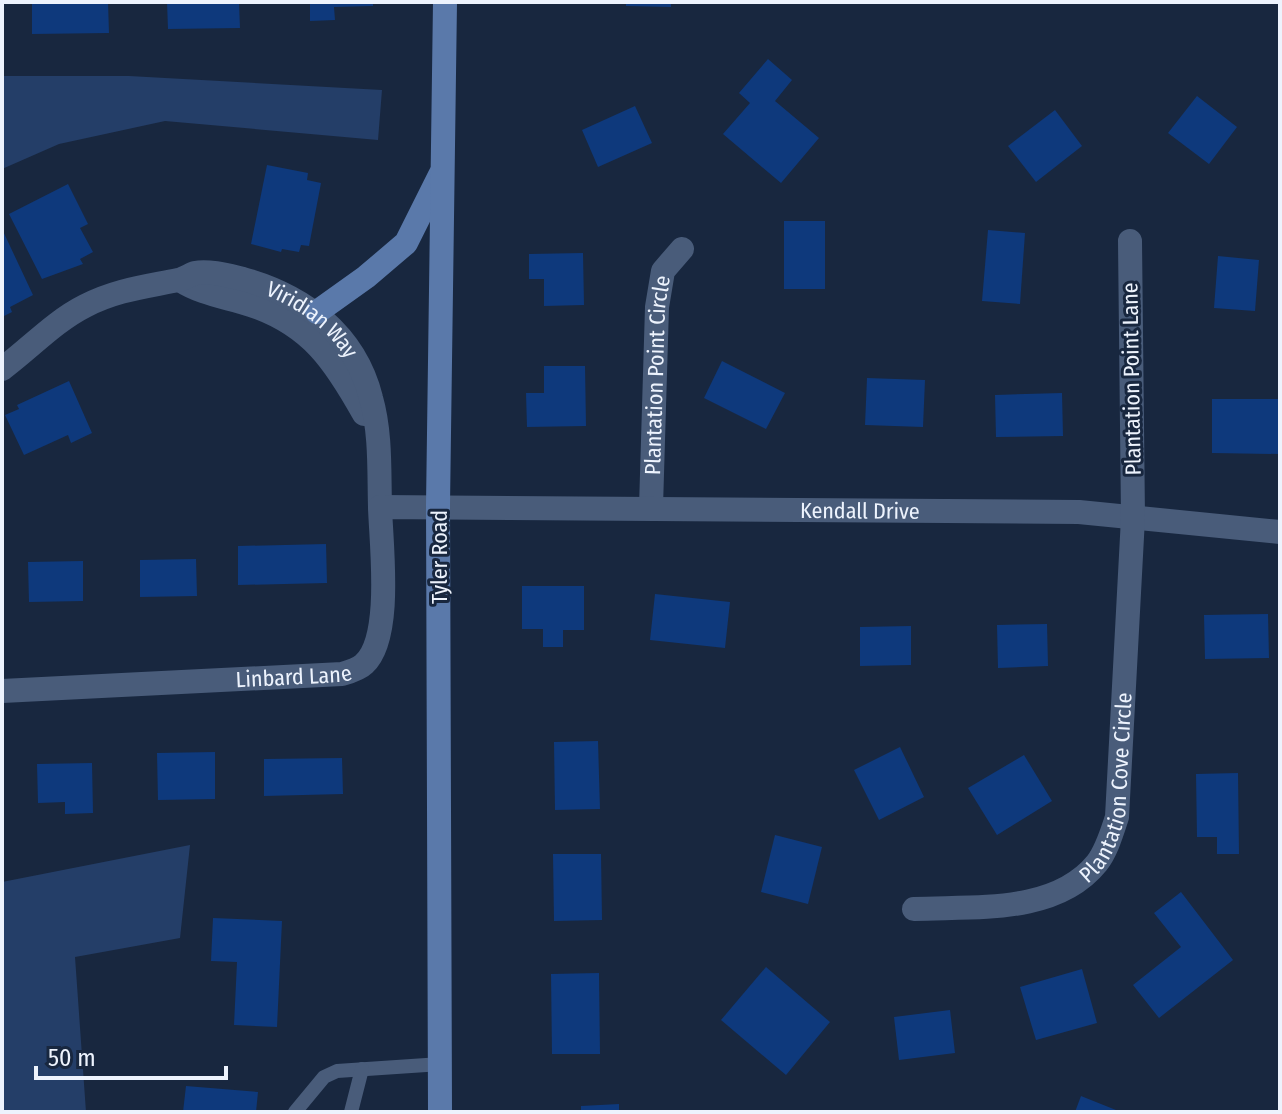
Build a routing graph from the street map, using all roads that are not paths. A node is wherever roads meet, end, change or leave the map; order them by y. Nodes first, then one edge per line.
1 (445, 2) edge
2 (443, 169) junction
3 (1130, 241) dead end
4 (682, 249) dead end
5 (180, 280) junction
6 (317, 312) junction
7 (2, 369) edge
8 (379, 441) junction
9 (438, 505) junction
10 (380, 507) junction
11 (651, 507) junction
12 (1133, 518) junction
13 (1280, 532) edge
14 (2, 691) edge
15 (914, 909) dead end
16 (441, 1064) junction
17 (362, 1069) junction
18 (295, 1112) edge
19 (351, 1112) edge
20 (440, 1112) edge

1 - 2 street, Tyler Road
2 - 6 street
2 - 9 street, Tyler Road
3 - 12 street, Plantation Point Lane
4 - 11 street, Plantation Point Circle
5 - 6 street, Viridian Way
5 - 7 street, Viridian Way
5 - 8 street, Viridian Way
6 - 8 street, Viridian Way
8 - 10 street, Viridian Way
9 - 10 street
9 - 11 street, Kendall Drive
9 - 16 street, Tyler Road
10 - 14 street, Linbard Lane
11 - 12 street, Kendall Drive
12 - 13 street, Kendall Drive
12 - 15 street, Plantation Cove Circle
16 - 17 lane
16 - 20 street, Tyler Road
17 - 18 lane
17 - 19 lane

